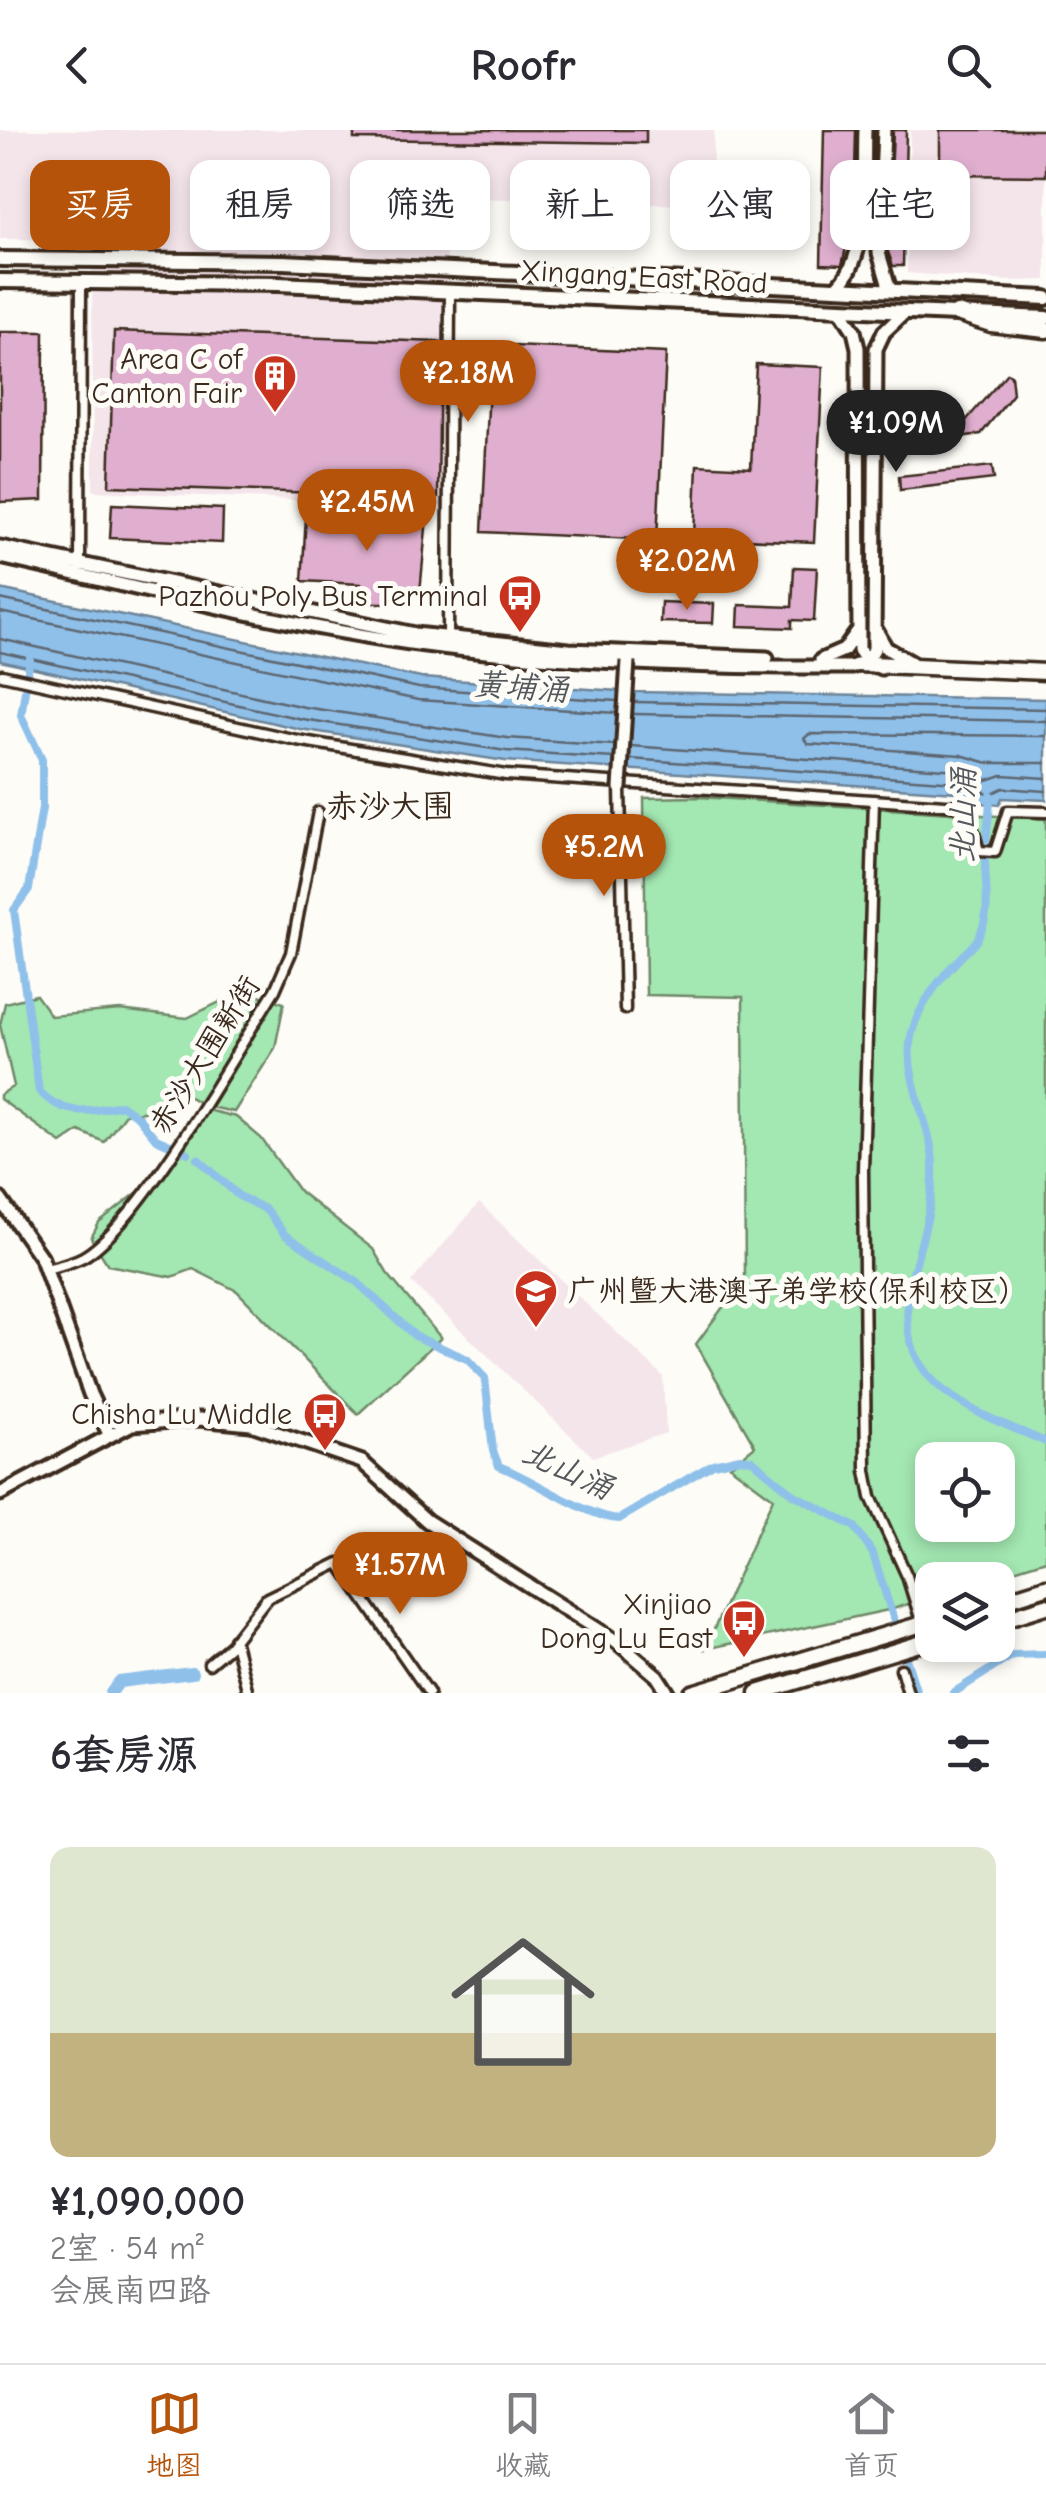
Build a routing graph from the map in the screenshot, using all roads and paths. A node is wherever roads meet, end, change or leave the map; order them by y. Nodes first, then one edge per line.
1 (865, 130) edge
2 (884, 130) edge
3 (0, 258) edge
4 (0, 281) edge
5 (81, 281) junction
6 (837, 287) junction
7 (890, 290) junction
8 (450, 292) junction
9 (1046, 298) edge
10 (840, 311) junction
11 (904, 313) junction
12 (956, 313) junction
13 (1046, 318) edge
14 (1046, 330) edge
15 (858, 348) junction
16 (876, 349) junction
17 (0, 547) edge
18 (0, 557) edge
19 (79, 570) junction
20 (859, 628) junction
21 (874, 628) junction
22 (448, 642) junction
23 (821, 660) junction
24 (867, 661) junction
25 (628, 662) junction
26 (912, 663) junction
27 (851, 667) junction
28 (881, 668) junction
29 (1046, 672) edge
30 (2, 675) edge
31 (620, 788) joint
32 (874, 800) junction
33 (318, 812) dead end
34 (1046, 812) edge
35 (625, 1009) dead end
36 (0, 1199) edge
37 (46, 1270) junction
38 (109, 1434) junction
39 (0, 1494) edge
40 (1045, 1587) edge
41 (1015, 1597) edge
42 (915, 1600) edge
43 (1046, 1606) edge
44 (1015, 1615) edge
45 (915, 1626) edge
46 (234, 1639) junction
47 (915, 1645) edge
48 (209, 1664) dead end
49 (901, 1669) dead end
50 (248, 1693) edge
51 (429, 1693) edge
52 (668, 1693) edge
53 (692, 1693) edge
54 (758, 1693) edge
55 (908, 1693) edge

1 - 6 street
2 - 7 street
3 - 6 main road, Xingang East Road
4 - 5 main road, Xingang East Road
5 - 8 main road, Xingang East Road
5 - 19 street
6 - 7 main road, Xingang East Road
7 - 9 main road, Xingang East Road
8 - 10 main road, Xingang East Road
8 - 22 street
10 - 11 main road, Xingang East Road
10 - 15 street
11 - 12 main road, Xingang East Road
11 - 16 street
12 - 13 main road, Xingang East Road
12 - 14 highway
15 - 16 street
15 - 20 street
16 - 21 street
17 - 19 street
18 - 19 street
19 - 22 street
20 - 23 street
20 - 24 street
21 - 24 street
21 - 26 street
22 - 23 street
22 - 25 street
23 - 24 street
24 - 26 street
24 - 27 street
24 - 28 street
25 - 27 street
25 - 31 street, bridge
26 - 29 street
27 - 28 street
28 - 29 street
30 - 32 street
31 - 35 street
32 - 34 street
32 - 42 street
33 - 37 street, 赤沙大围新街
36 - 37 street
37 - 38 street
38 - 39 street
38 - 52 street
40 - 41 highway
43 - 44 highway
45 - 53 highway
46 - 48 street
46 - 50 street
46 - 51 street
47 - 54 highway
49 - 55 street

